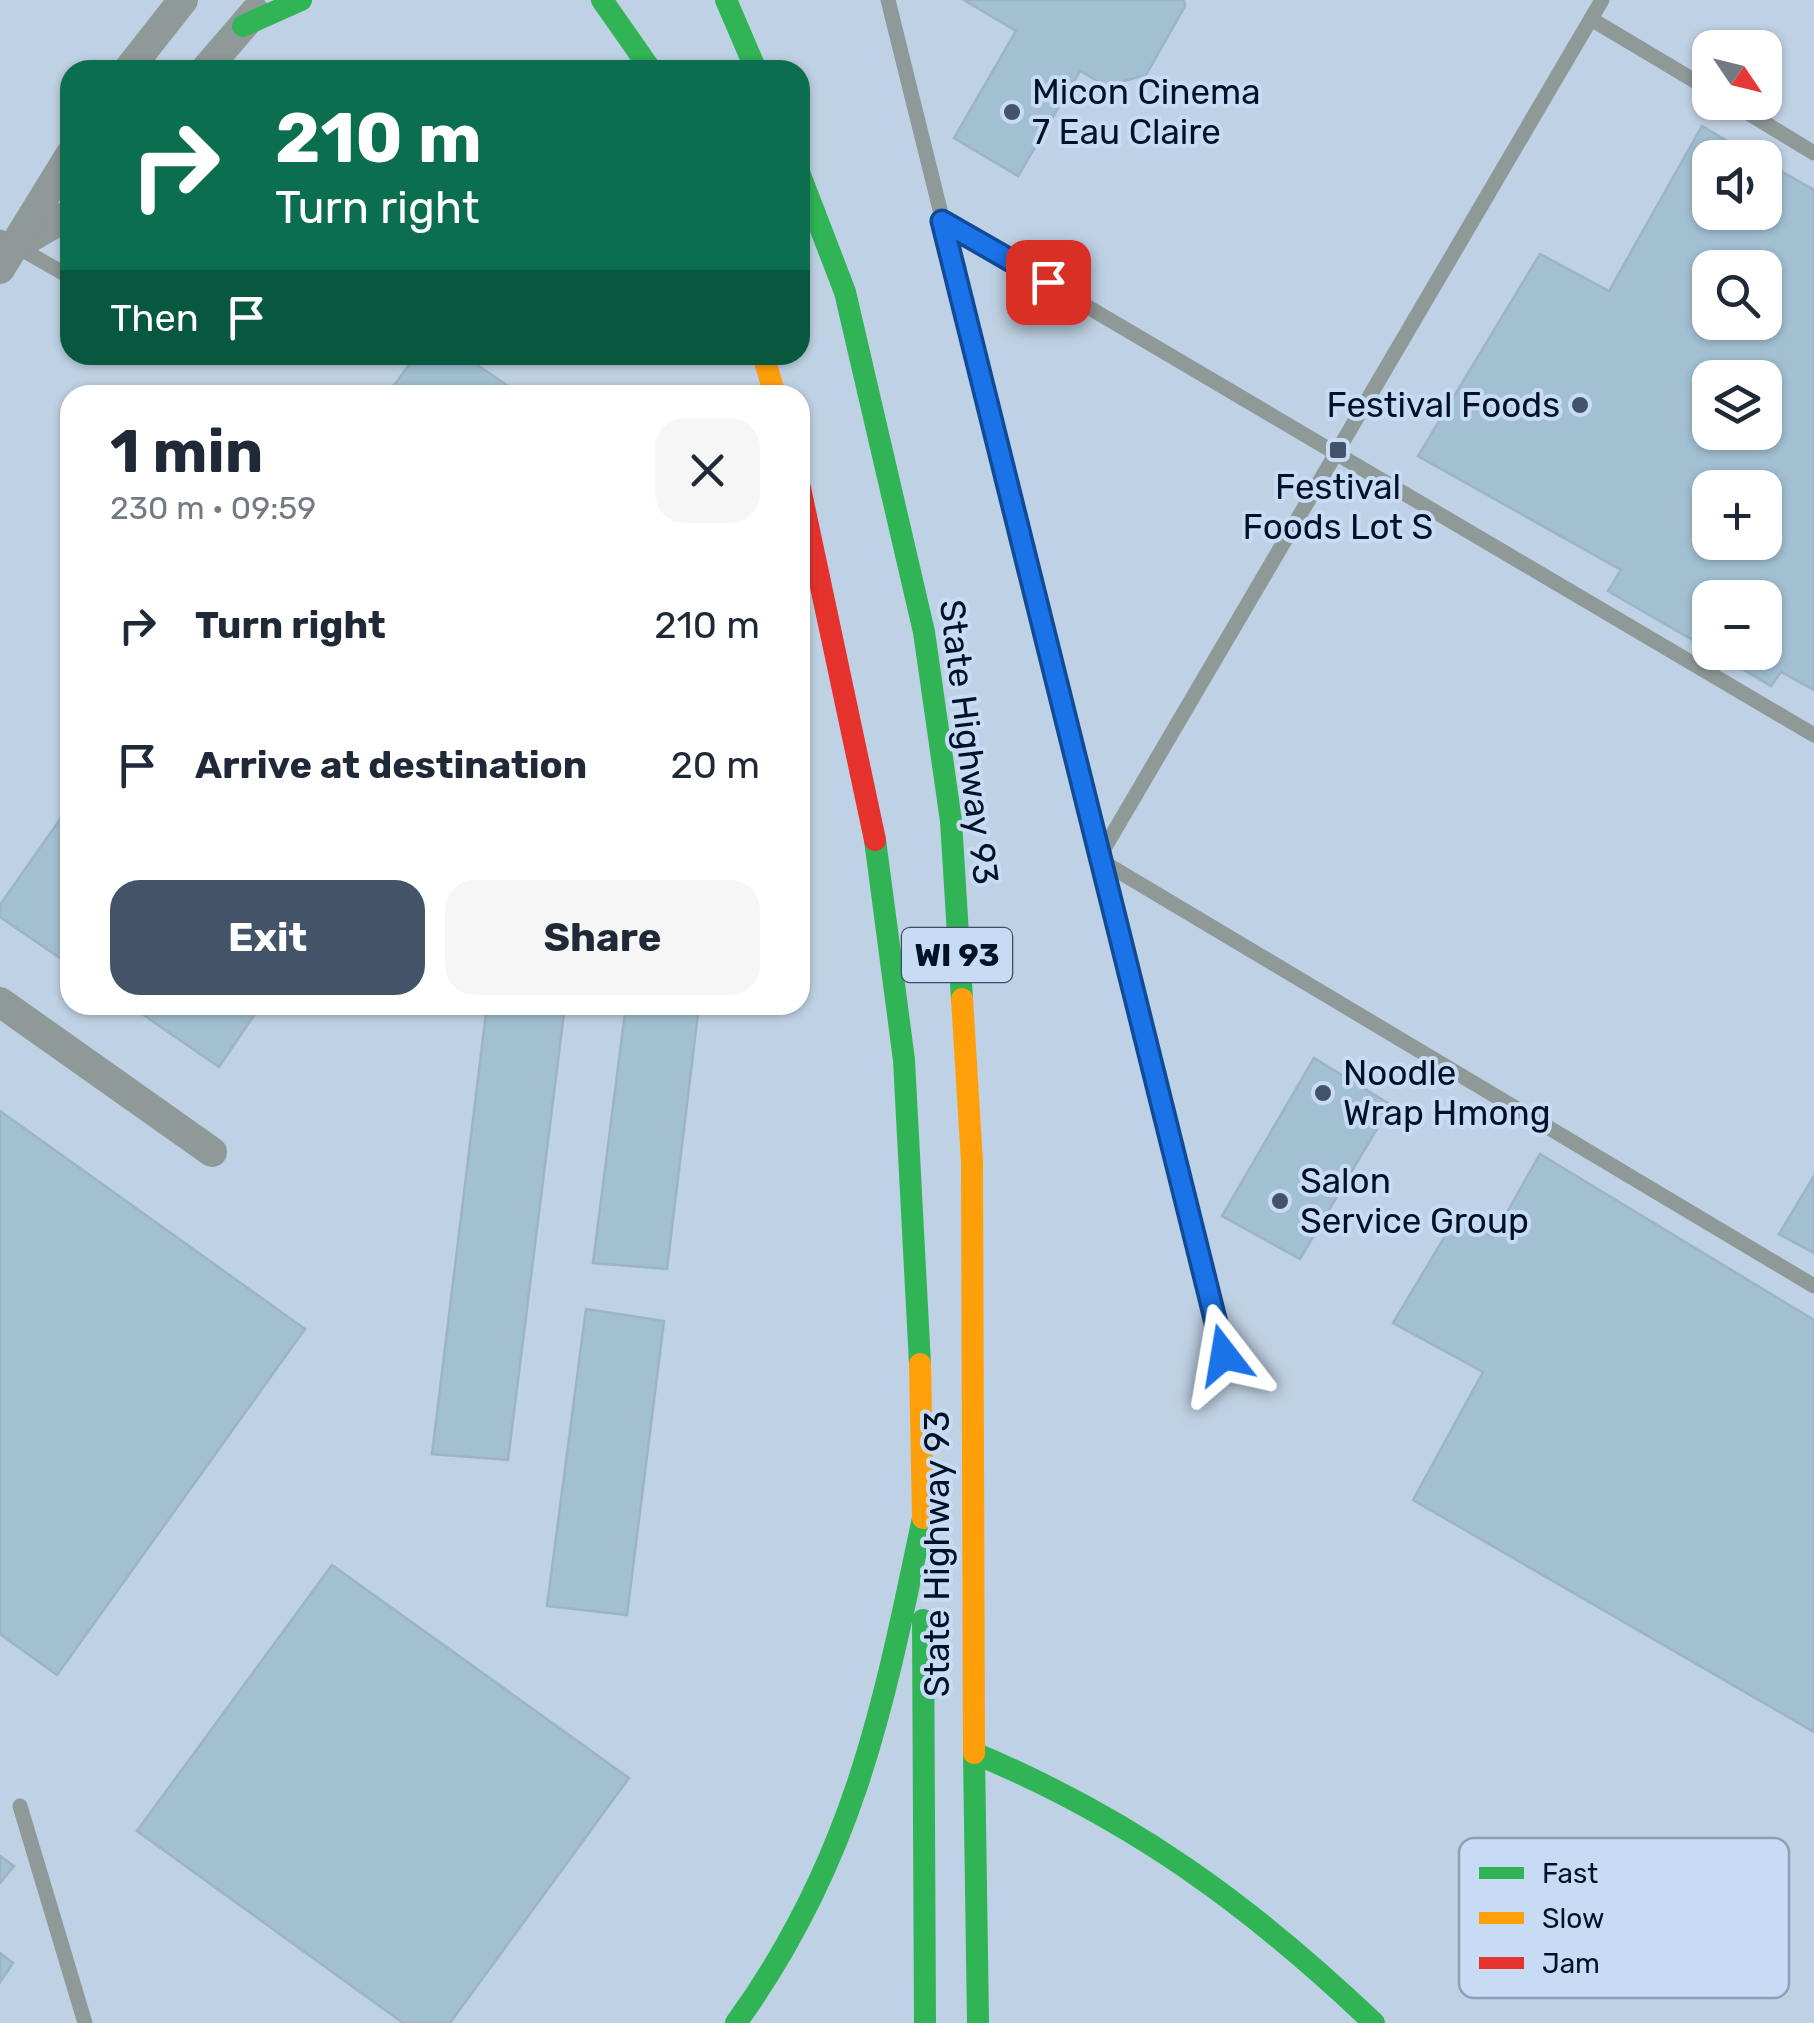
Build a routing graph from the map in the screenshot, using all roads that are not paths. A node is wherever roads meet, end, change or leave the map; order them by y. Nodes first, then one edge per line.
1 (183, 0) edge
2 (266, 0) edge
3 (302, 0) edge
4 (602, 0) edge
5 (620, 0) edge
6 (726, 0) edge
7 (888, 0) edge
8 (1602, 0) edge
9 (1591, 19) junction
10 (243, 26) junction
11 (136, 60) edge
12 (214, 60) edge
13 (645, 60) edge
14 (647, 60) edge
15 (752, 60) edge
16 (1692, 79) edge
17 (1760, 120) edge
18 (1814, 153) edge
19 (60, 170) edge
20 (810, 201) edge
21 (60, 220) edge
22 (942, 221) junction
23 (6, 250) edge
24 (60, 273) edge
25 (1338, 450) junction
26 (810, 530) edge
27 (1814, 734) edge
28 (1098, 859) junction
29 (0, 1002) edge
30 (212, 1152) dead end
31 (1814, 1286) edge
32 (1224, 1355) dead end
33 (923, 1518) junction
34 (974, 1754) junction
35 (20, 1806) dead end
36 (85, 2023) edge
37 (736, 2023) edge
38 (926, 2023) edge
39 (978, 2023) edge
40 (1374, 2023) edge

1 - 11 street
2 - 10 street
3 - 10 main road
4 - 13 main road
5 - 14 main road
6 - 15 main road
7 - 22 lane
8 - 9 lane
9 - 16 lane
9 - 25 lane
10 - 12 street
17 - 18 lane
19 - 23 street
20 - 34 main road, State Highway 93 / WI 93
21 - 23 street
22 - 25 lane
22 - 28 lane
23 - 24 lane
25 - 27 lane
25 - 28 lane
26 - 33 main road, State Highway 93 / WI 93
28 - 31 lane
28 - 32 lane
29 - 30 street
33 - 37 main road
33 - 38 main road
34 - 39 main road, State Highway 93
34 - 40 main road
35 - 36 lane

